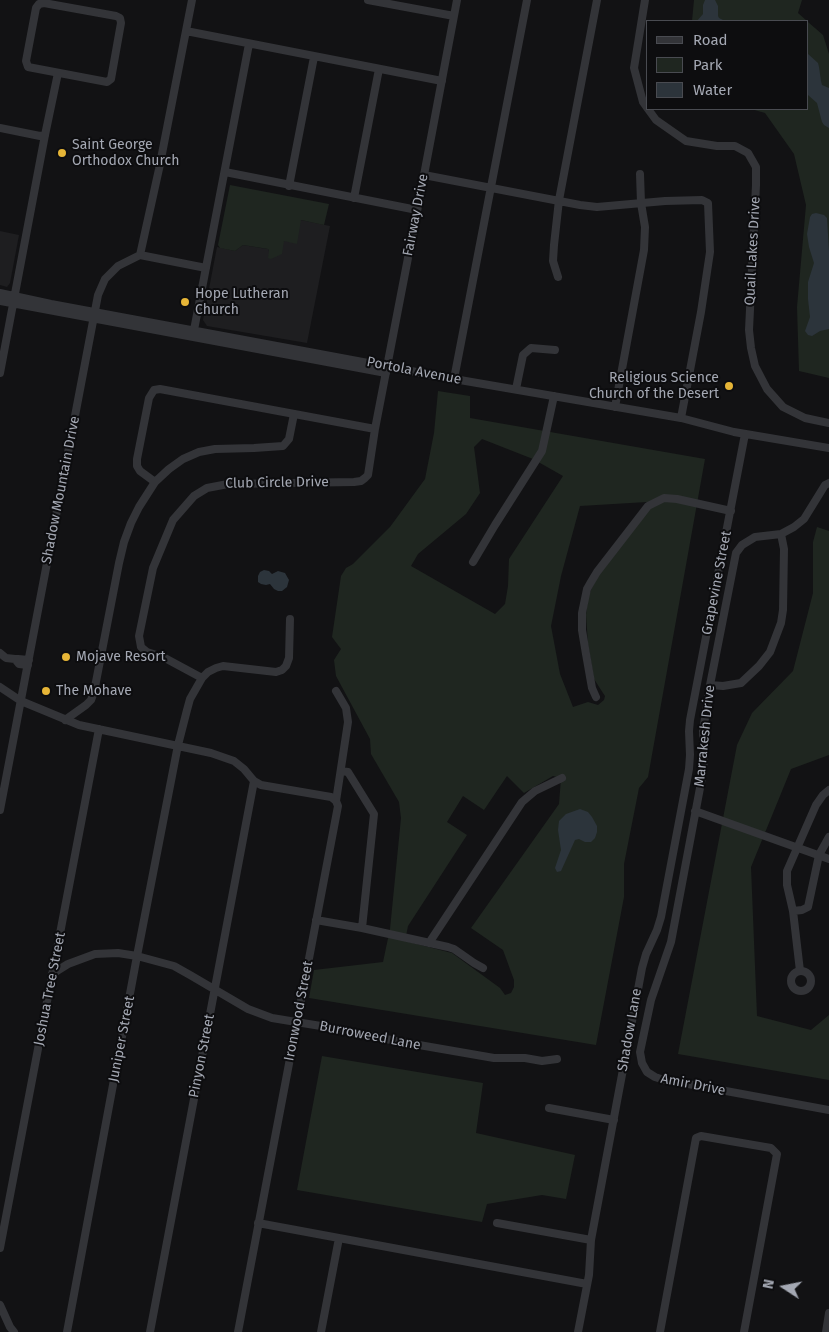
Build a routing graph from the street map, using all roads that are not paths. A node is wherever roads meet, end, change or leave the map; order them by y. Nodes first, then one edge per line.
1 (192, 0) edge
2 (368, 0) edge
3 (457, 0) edge
4 (527, 0) edge
5 (597, 0) edge
6 (645, 0) edge
7 (390, 2) edge
8 (454, 16) junction
9 (186, 31) junction
10 (249, 44) junction
11 (314, 56) junction
12 (379, 69) junction
13 (58, 73) junction
14 (442, 81) junction
15 (646, 106) edge
16 (649, 110) edge
17 (0, 128) edge
18 (45, 135) junction
19 (225, 172) junction
20 (640, 174) dead end
21 (424, 175) junction
22 (289, 186) junction
23 (490, 188) junction
24 (354, 198) junction
25 (559, 200) junction
26 (641, 203) junction
27 (417, 210) junction
28 (140, 255) junction
29 (206, 268) junction
30 (558, 277) dead end
31 (0, 293) edge
32 (14, 299) junction
33 (0, 300) edge
34 (93, 315) junction
35 (194, 330) junction
36 (555, 350) dead end
37 (387, 370) junction
38 (0, 373) edge
39 (454, 379) junction
40 (516, 389) junction
41 (554, 396) junction
42 (616, 407) junction
43 (294, 414) junction
44 (681, 418) junction
45 (829, 422) edge
46 (374, 429) junction
47 (745, 434) junction
48 (829, 448) edge
49 (156, 482) junction
50 (829, 482) edge
51 (820, 494) junction
52 (829, 498) edge
53 (731, 511) junction
54 (781, 534) junction
55 (473, 562) dead end
56 (290, 620) dead end
57 (0, 653) edge
58 (28, 663) junction
59 (202, 678) junction
60 (710, 685) junction
61 (0, 687) edge
62 (336, 692) dead end
63 (596, 697) dead end
64 (21, 701) junction
65 (64, 720) junction
66 (99, 729) junction
67 (688, 731) joint
68 (178, 745) junction
69 (341, 770) junction
70 (562, 778) dead end
71 (254, 781) junction
72 (829, 790) edge
73 (1, 800) edge
74 (336, 801) junction
75 (0, 810) edge
76 (695, 811) junction
77 (829, 837) edge
78 (797, 846) junction
79 (819, 855) junction
80 (829, 859) edge
81 (793, 911) junction
82 (316, 920) junction
83 (362, 928) junction
84 (429, 943) junction
85 (137, 956) junction
86 (483, 968) dead end
87 (800, 971) dead end
88 (52, 974) junction
89 (215, 990) junction
90 (296, 1022) junction
91 (557, 1059) dead end
92 (549, 1108) dead end
93 (829, 1110) edge
94 (614, 1120) junction
95 (258, 1223) junction
96 (497, 1223) dead end
97 (339, 1238) junction
98 (591, 1240) junction
99 (0, 1248) edge
100 (587, 1284) junction
101 (0, 1305) edge
102 (829, 1313) edge
103 (14, 1332) edge
104 (66, 1332) edge
105 (150, 1332) edge
106 (238, 1332) edge
107 (321, 1332) edge
108 (578, 1332) edge
109 (660, 1332) edge
110 (744, 1332) edge
111 (826, 1332) edge

1 - 9 street
2 - 7 street
3 - 8 street, Fairway Drive
4 - 23 street
5 - 25 street
6 - 15 street, Quail Lakes Drive
7 - 8 street
8 - 14 street, Fairway Drive
9 - 10 street
9 - 28 street
10 - 11 street
10 - 19 street
11 - 12 street
11 - 22 street
12 - 14 street
12 - 24 street
13 - 13 street
13 - 18 street
14 - 21 street, Fairway Drive
16 - 45 street, Quail Lakes Drive
17 - 18 street
18 - 32 street
19 - 22 street
19 - 29 street
20 - 26 street
21 - 23 street
21 - 27 street, Fairway Drive
22 - 24 street
23 - 25 street
23 - 39 street
24 - 27 street
25 - 26 street
25 - 30 street
26 - 42 street
26 - 44 street
27 - 37 street, Fairway Drive
28 - 29 street
28 - 34 street, Shadow Mountain Drive
29 - 35 street
31 - 32 street, Portola Avenue
32 - 33 street, Portola Avenue
32 - 34 street, Portola Avenue
32 - 38 street
34 - 35 street, Portola Avenue
34 - 37 street, Portola Avenue
34 - 58 street, Shadow Mountain Drive
35 - 37 street, Portola Avenue
36 - 40 street
37 - 39 street, Portola Avenue
37 - 46 street, Fairway Drive
39 - 40 street, Portola Avenue
40 - 41 street, Portola Avenue
41 - 42 street, Portola Avenue
41 - 55 street
42 - 44 street, Portola Avenue
43 - 46 street
43 - 49 street
43 - 49 street
44 - 47 street, Portola Avenue
46 - 59 street, Club Circle Drive
47 - 48 street, Portola Avenue
47 - 53 street, Grapevine Street
49 - 65 street
50 - 51 street, Marrakesh Drive
51 - 52 street
51 - 54 street, Marrakesh Drive
53 - 63 street
53 - 67 street, Grapevine Street
54 - 60 street, Marrakesh Drive
54 - 60 street
56 - 59 street
57 - 58 street
58 - 64 street, Shadow Mountain Drive
59 - 68 street, Juniper Street
60 - 76 street, Marrakesh Drive
61 - 64 street
62 - 69 street, Ironwood Street
64 - 65 street
64 - 73 street, Shadow Mountain Drive
65 - 66 street
66 - 68 street
66 - 88 street, Joshua Tree Street
67 - 94 street, Shadow Lane
68 - 71 street
68 - 85 street, Juniper Street
69 - 74 street, Ironwood Street
69 - 83 street
70 - 84 street
71 - 74 street
71 - 89 street, Pinyon Street
72 - 78 street
73 - 75 street, Shadow Mountain Drive
74 - 82 street, Ironwood Street
76 - 78 street
76 - 93 street, Amir Drive
77 - 79 street
78 - 79 street
78 - 81 street
79 - 80 street
79 - 81 street
81 - 87 street
82 - 83 street
82 - 90 street, Ironwood Street
83 - 84 street
84 - 86 street
85 - 88 street, Burroweed Lane
85 - 89 street, Burroweed Lane
85 - 104 street, Juniper Street
88 - 99 street, Joshua Tree Street
89 - 90 street, Burroweed Lane
89 - 105 street, Pinyon Street
90 - 91 street, Burroweed Lane
90 - 95 street, Ironwood Street
92 - 94 street
94 - 98 street, Shadow Lane
95 - 97 street
95 - 106 street, Ironwood Street
96 - 98 street
97 - 100 street
97 - 107 street
98 - 100 street, Shadow Lane
100 - 108 street, Shadow Lane
101 - 103 street
102 - 111 street
109 - 110 street

